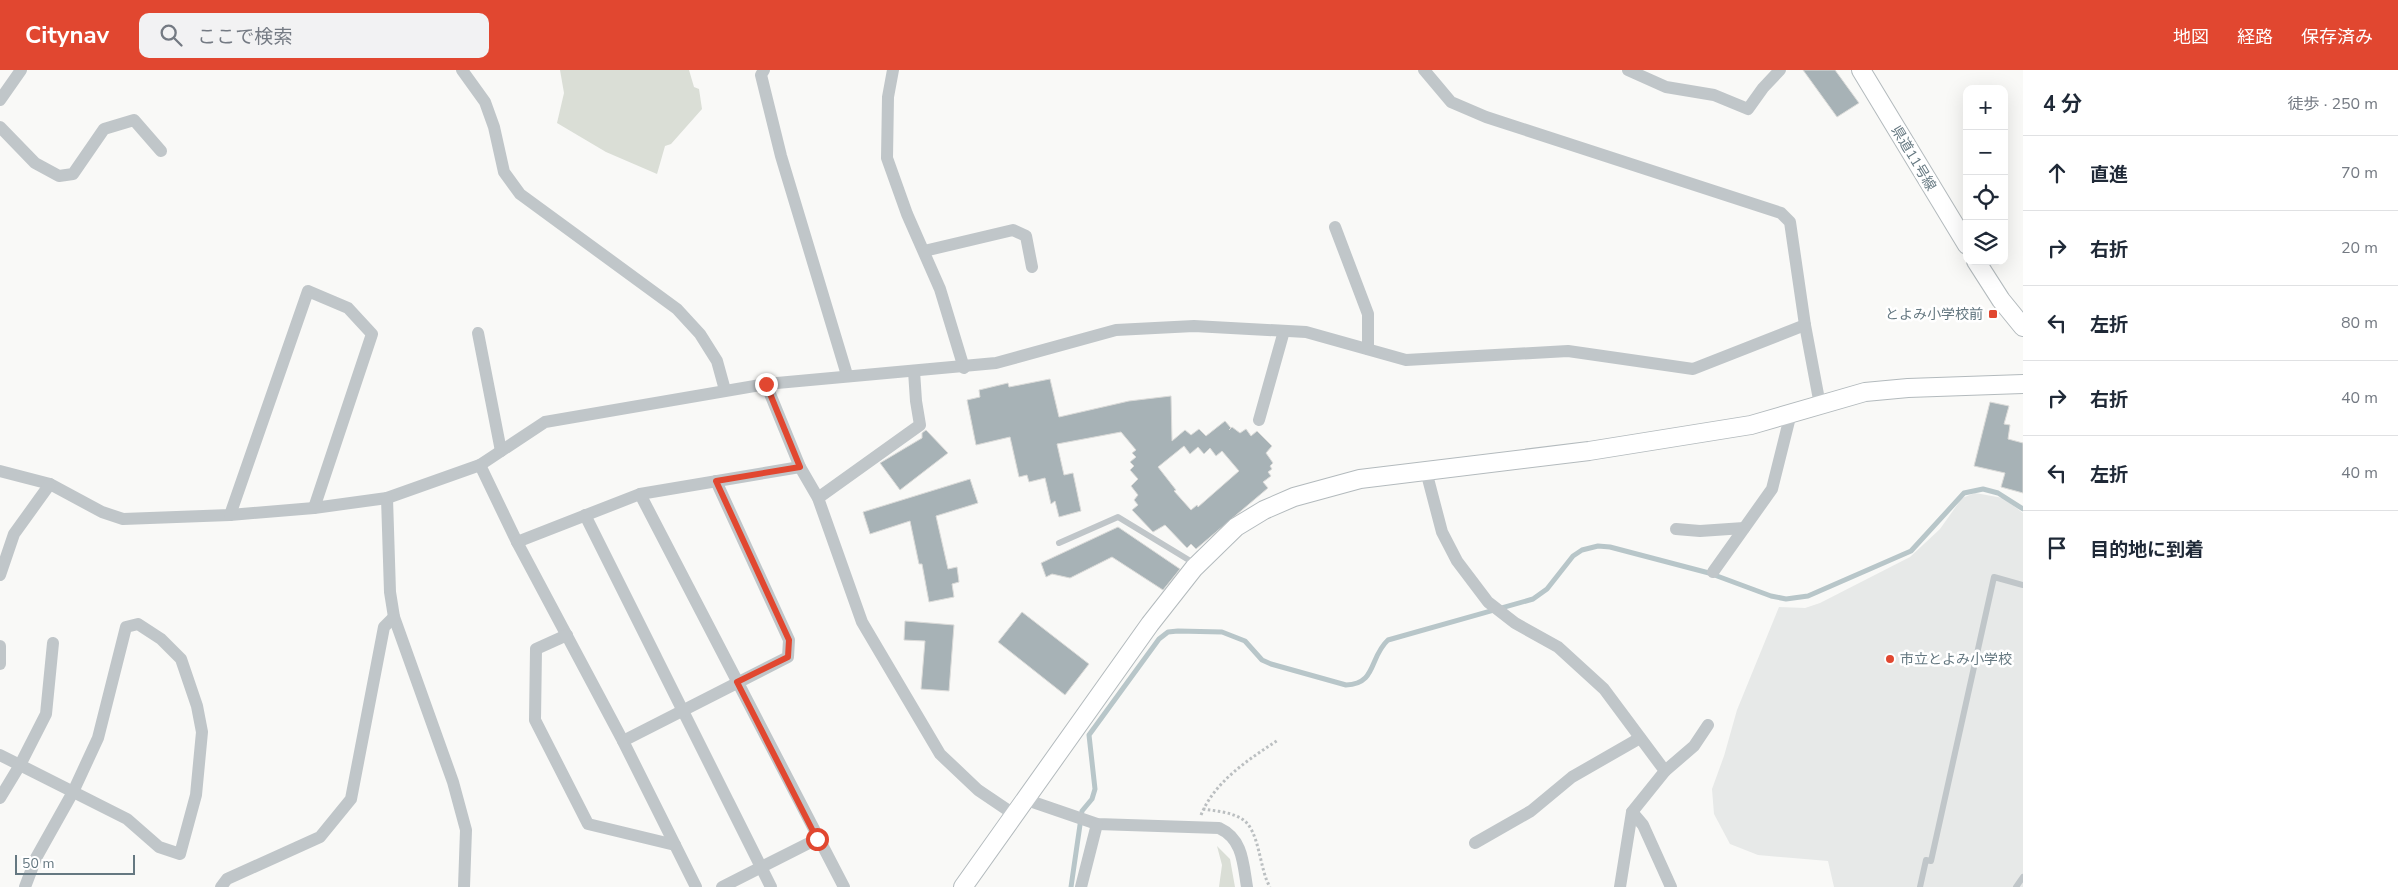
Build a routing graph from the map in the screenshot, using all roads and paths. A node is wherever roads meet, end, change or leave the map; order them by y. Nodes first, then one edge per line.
1 (21, 70) edge
2 (462, 70) edge
3 (764, 70) edge
4 (892, 70) edge
5 (1424, 70) edge
6 (1628, 70) edge
7 (1780, 70) edge
8 (1861, 70) edge
9 (0, 100) edge
10 (0, 127) edge
11 (161, 151) dead end
12 (1336, 227) dead end
13 (1963, 238) edge
14 (924, 252) junction
15 (1979, 265) edge
16 (1032, 267) dead end
17 (1806, 325) junction
18 (2023, 327) edge
19 (1284, 331) junction
20 (478, 333) dead end
21 (1368, 349) junction
22 (964, 368) junction
23 (914, 371) junction
24 (848, 375) junction
25 (766, 384) junction
26 (2023, 384) edge
27 (725, 390) junction
28 (1820, 405) junction
29 (1791, 413) junction
30 (1259, 420) dead end
31 (501, 451) junction
32 (480, 465) junction
33 (800, 467) junction
34 (0, 471) edge
35 (1426, 471) junction
36 (716, 481) junction
37 (50, 484) junction
38 (640, 494) junction
39 (387, 498) junction
40 (818, 498) junction
41 (314, 508) junction
42 (230, 515) junction
43 (585, 515) junction
44 (1744, 528) junction
45 (1676, 529) dead end
46 (517, 542) junction
47 (1059, 543) dead end
48 (1197, 565) junction
49 (1713, 572) dead end
50 (0, 575) edge
51 (2023, 584) edge
52 (394, 617) junction
53 (567, 635) junction
54 (53, 643) dead end
55 (0, 646) edge
56 (0, 664) edge
57 (737, 682) junction
58 (682, 710) junction
59 (1708, 725) dead end
60 (1640, 738) junction
61 (623, 740) junction
62 (1278, 740) dead end
63 (0, 755) edge
64 (20, 766) junction
65 (1665, 771) junction
66 (73, 792) junction
67 (0, 798) edge
68 (1026, 800) junction
69 (1632, 812) junction
70 (1015, 815) junction
71 (1097, 824) junction
72 (1196, 827) junction
73 (817, 839) junction
74 (1475, 843) dead end
75 (675, 845) junction
76 (760, 867) junction
77 (2023, 877) edge
78 (25, 887) edge
79 (221, 887) edge
80 (464, 887) edge
81 (696, 887) edge
82 (722, 887) edge
83 (771, 887) edge
84 (844, 887) edge
85 (963, 887) edge
86 (1081, 887) edge
87 (1247, 887) edge
88 (1620, 887) edge
89 (1671, 887) edge
90 (1920, 887) edge
91 (2016, 887) edge

1 - 9 street
2 - 27 street
3 - 24 street
4 - 14 street
5 - 17 street
6 - 7 street
8 - 13 street, 県道11号線
10 - 11 street
12 - 21 street
14 - 16 street
14 - 22 street
15 - 18 street
17 - 21 street
17 - 28 street
19 - 21 street
19 - 22 street
19 - 30 street
20 - 31 street
22 - 23 street
23 - 24 street
23 - 40 street
24 - 25 street
25 - 27 street
25 - 33 street
26 - 28 street
27 - 31 street
28 - 29 street
29 - 35 street
29 - 44 street
31 - 32 street
32 - 39 street
32 - 46 street
33 - 36 street
33 - 40 street
34 - 37 street
35 - 48 street
35 - 60 street
36 - 38 street
36 - 57 street
37 - 42 street
37 - 50 street
38 - 43 street
38 - 57 street
39 - 41 street
39 - 52 street
40 - 70 street
41 - 42 street
41 - 42 street
43 - 46 street
43 - 58 street
44 - 45 street
44 - 49 street
46 - 53 street
47 - 48 lane
48 - 68 street
51 - 90 lane
52 - 79 street
52 - 80 street
53 - 61 street
53 - 75 street
54 - 64 street
55 - 56 street
57 - 58 street
57 - 73 street
58 - 61 street
58 - 76 street
59 - 65 street
60 - 65 street
60 - 74 street
61 - 75 street
62 - 72 path
63 - 64 street
64 - 66 street
64 - 67 street
65 - 69 street
66 - 66 street
66 - 78 street
68 - 70 street
68 - 71 street
69 - 88 street
69 - 89 street
70 - 85 street
71 - 72 street
71 - 86 street
72 - 87 street
73 - 76 street
73 - 84 street
75 - 81 street
76 - 82 street
76 - 83 street
77 - 91 lane

